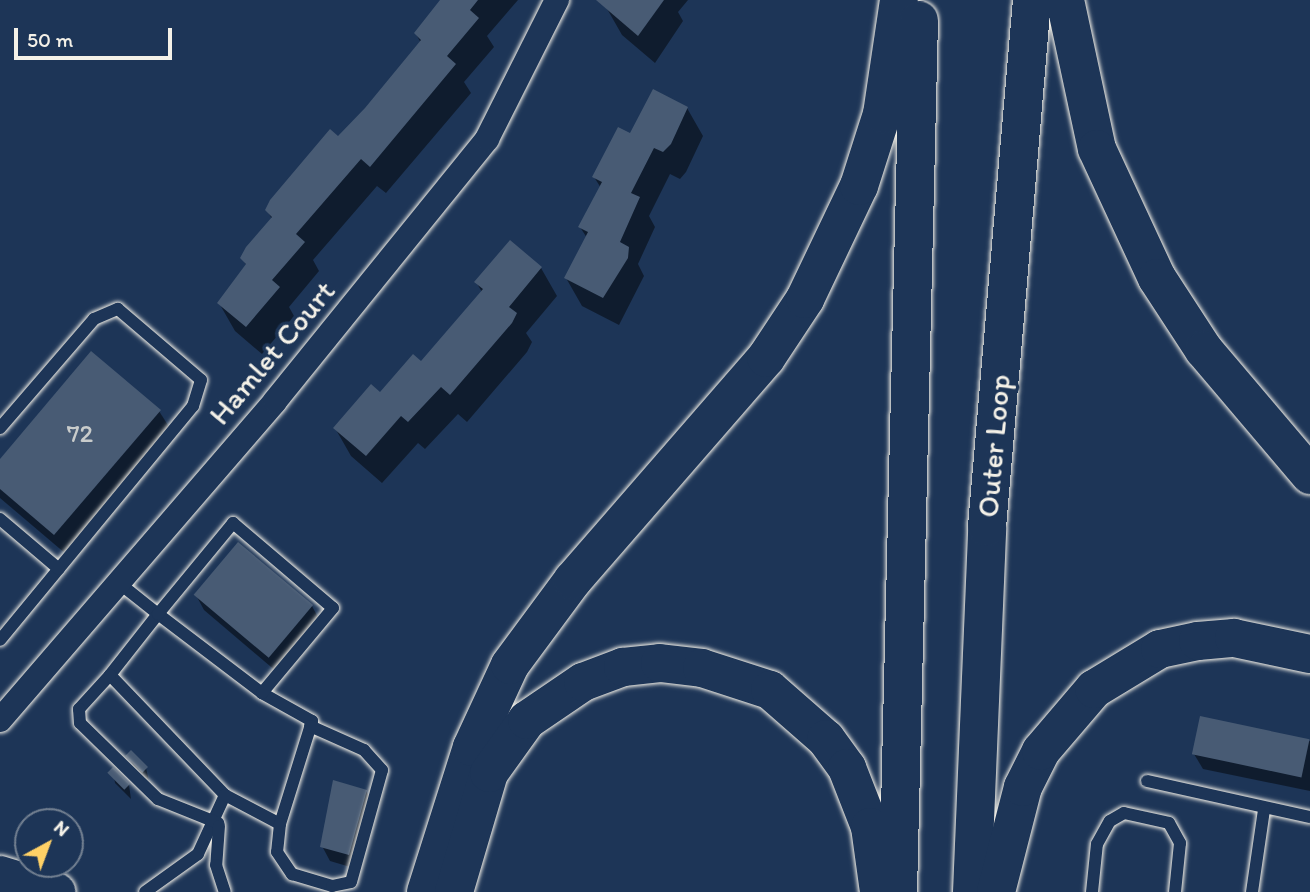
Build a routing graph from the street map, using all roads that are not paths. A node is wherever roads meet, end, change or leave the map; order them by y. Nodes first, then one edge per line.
1 (556, 0) edge
2 (900, 0) edge
3 (919, 0) edge
4 (1032, 0) edge
5 (1065, 0) edge
6 (0, 428) edge
7 (1310, 475) edge
8 (0, 519) edge
9 (59, 569) junction
10 (119, 583) junction
11 (158, 614) junction
12 (0, 640) edge
13 (1310, 654) edge
14 (110, 675) junction
15 (262, 693) junction
16 (0, 720) edge
17 (310, 726) junction
18 (1147, 780) dead end
19 (225, 795) junction
20 (1264, 810) junction
21 (1310, 817) edge
22 (218, 823) junction
23 (280, 824) junction
24 (469, 845) junction
25 (0, 875) edge
26 (54, 892) edge
27 (145, 892) edge
28 (225, 892) edge
29 (426, 892) edge
30 (454, 892) edge
31 (475, 892) edge
32 (879, 892) edge
33 (898, 892) edge
34 (972, 892) edge
35 (996, 892) edge
36 (1092, 892) edge
37 (1175, 892) edge
38 (1252, 892) edge

1 - 10 street, Hamlet Court
2 - 29 main road
3 - 33 main road
4 - 34 main road, Outer Loop
5 - 7 main road
6 - 9 lane
8 - 9 lane
9 - 12 lane
10 - 11 lane
10 - 16 street, Hamlet Court
11 - 14 lane
11 - 15 lane
11 - 15 lane
13 - 35 main road
14 - 19 lane
14 - 22 lane
15 - 17 lane
17 - 23 lane
17 - 23 lane
18 - 20 lane
19 - 22 lane
19 - 23 lane
20 - 21 lane
20 - 38 lane
22 - 27 lane
22 - 28 lane
24 - 30 main road
24 - 31 main road
24 - 32 main road
25 - 26 main road
36 - 37 lane

